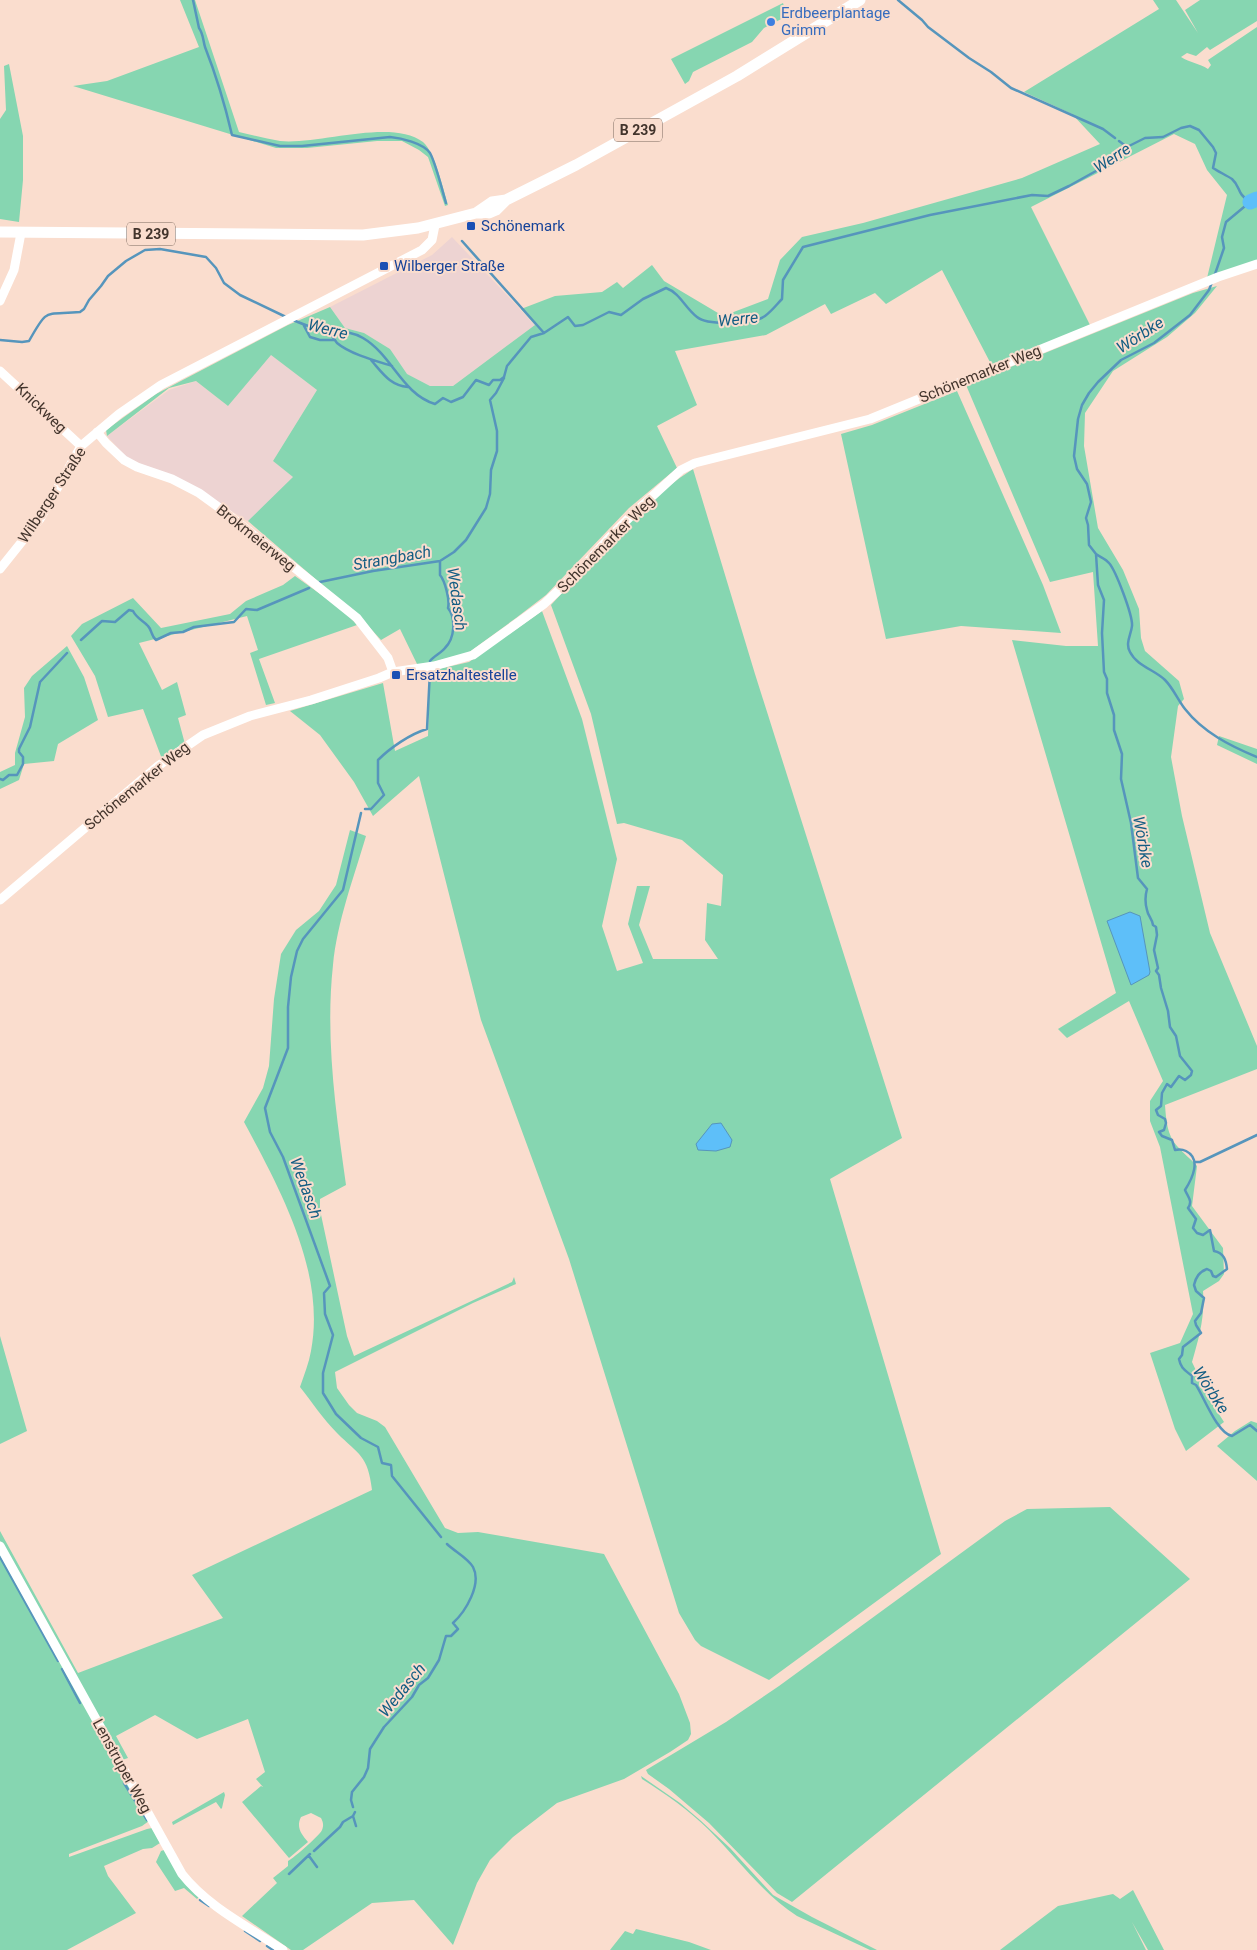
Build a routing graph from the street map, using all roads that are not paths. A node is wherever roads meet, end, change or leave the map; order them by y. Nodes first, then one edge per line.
1 (860, 0) edge
2 (435, 225) junction
3 (0, 232) edge
4 (21, 233) junction
5 (1257, 264) edge
6 (0, 301) edge
7 (0, 371) edge
8 (97, 432) junction
9 (81, 446) junction
10 (0, 569) edge
11 (393, 672) junction
12 (0, 900) edge
13 (0, 1546) edge
14 (283, 1950) edge

1 - 2 main road, B 239
2 - 4 main road, B 239
2 - 8 street, Wilberger Straße
3 - 4 main road, B 239
4 - 6 street
5 - 11 street, Schönemarker Weg
7 - 9 street, Knickweg
8 - 9 street, Wilberger Straße
8 - 11 street, Brokmeierweg
9 - 10 street, Wilberger Straße
11 - 12 street, Schönemarker Weg
13 - 14 street, Lenstruper Weg

